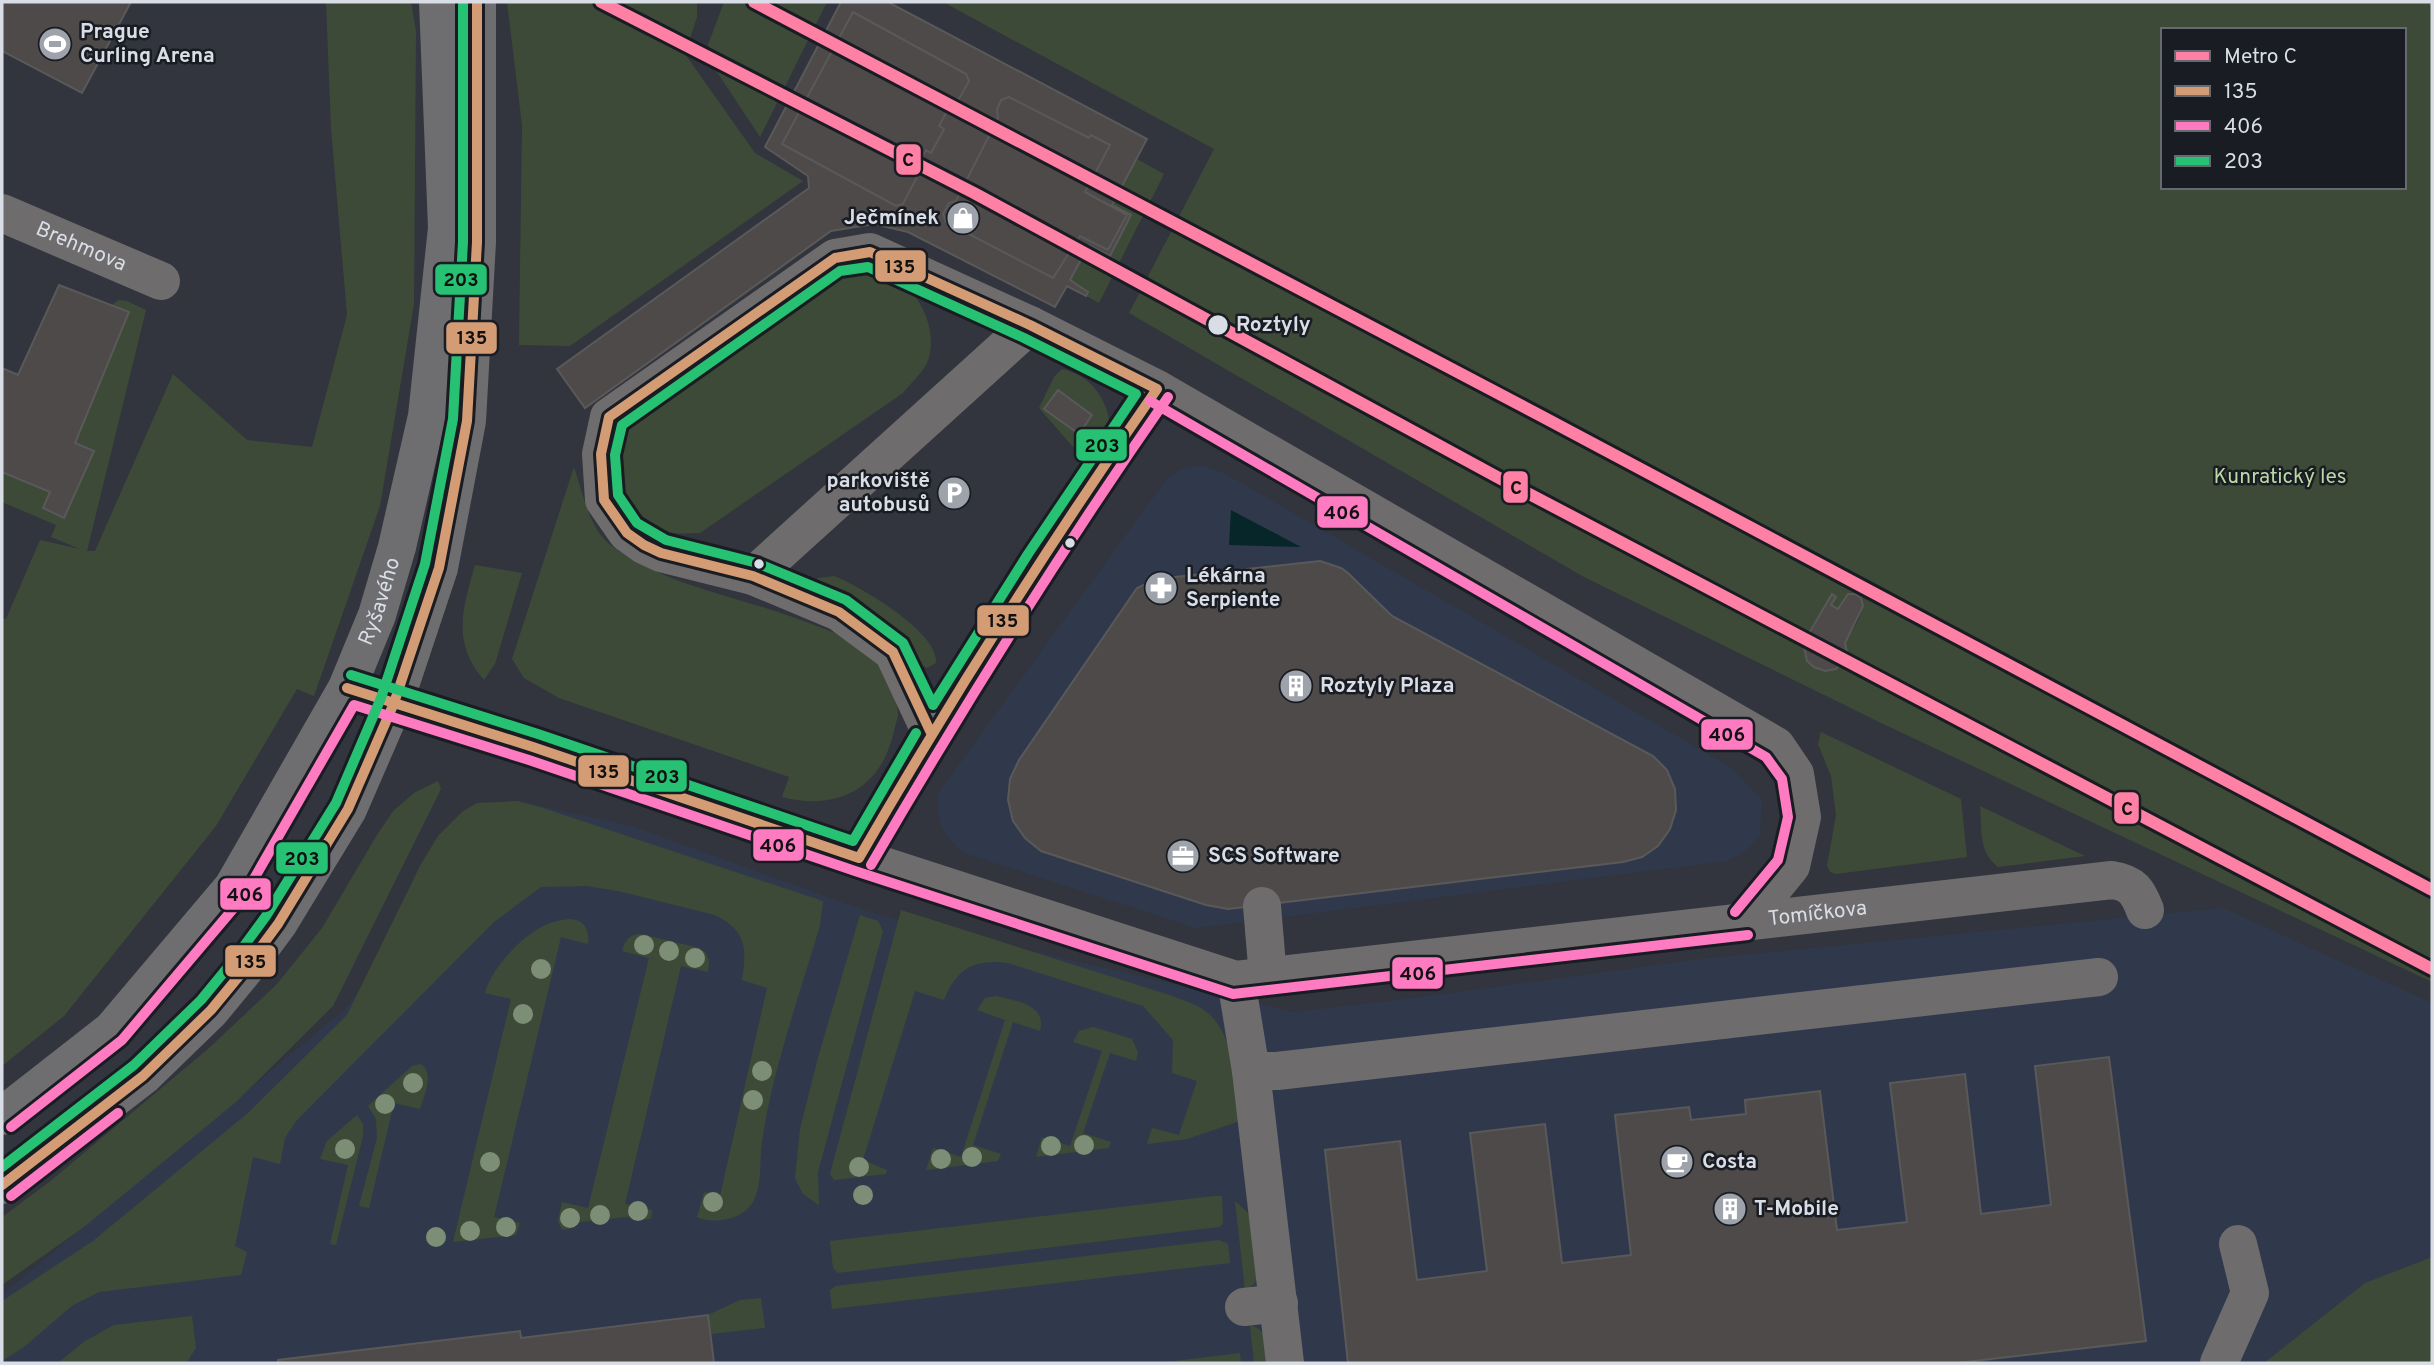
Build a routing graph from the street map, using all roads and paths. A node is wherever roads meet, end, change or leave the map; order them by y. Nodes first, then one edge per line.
1 (438, 2) edge
2 (477, 2) edge
3 (2, 213) edge
4 (161, 281) dead end
5 (1030, 326) junction
6 (1157, 389) junction
7 (753, 576) junction
8 (348, 688) junction
9 (394, 703) junction
10 (931, 733) junction
11 (859, 858) junction
12 (1262, 906) dead end
13 (2145, 910) dead end
14 (1746, 920) junction
15 (2099, 977) dead end
16 (1252, 978) junction
17 (1251, 1071) junction
18 (2, 1116) edge
19 (2, 1185) edge
20 (2238, 1244) dead end
21 (1286, 1363) edge
22 (2219, 1363) edge

1 - 8 main road, Ryšavého
2 - 9 main road
3 - 4 street, Brehmova
5 - 6 street
5 - 7 street
5 - 7 street
6 - 10 street
6 - 14 street
7 - 10 street
8 - 9 street, Tomíčkova
8 - 18 main road, Ryšavého
9 - 11 street, Tomíčkova
9 - 19 main road
10 - 11 street
11 - 16 street, Tomíčkova
12 - 16 street
13 - 14 street, Tomíčkova
14 - 16 street, Tomíčkova
15 - 17 street
16 - 17 street
17 - 21 street
20 - 22 street

